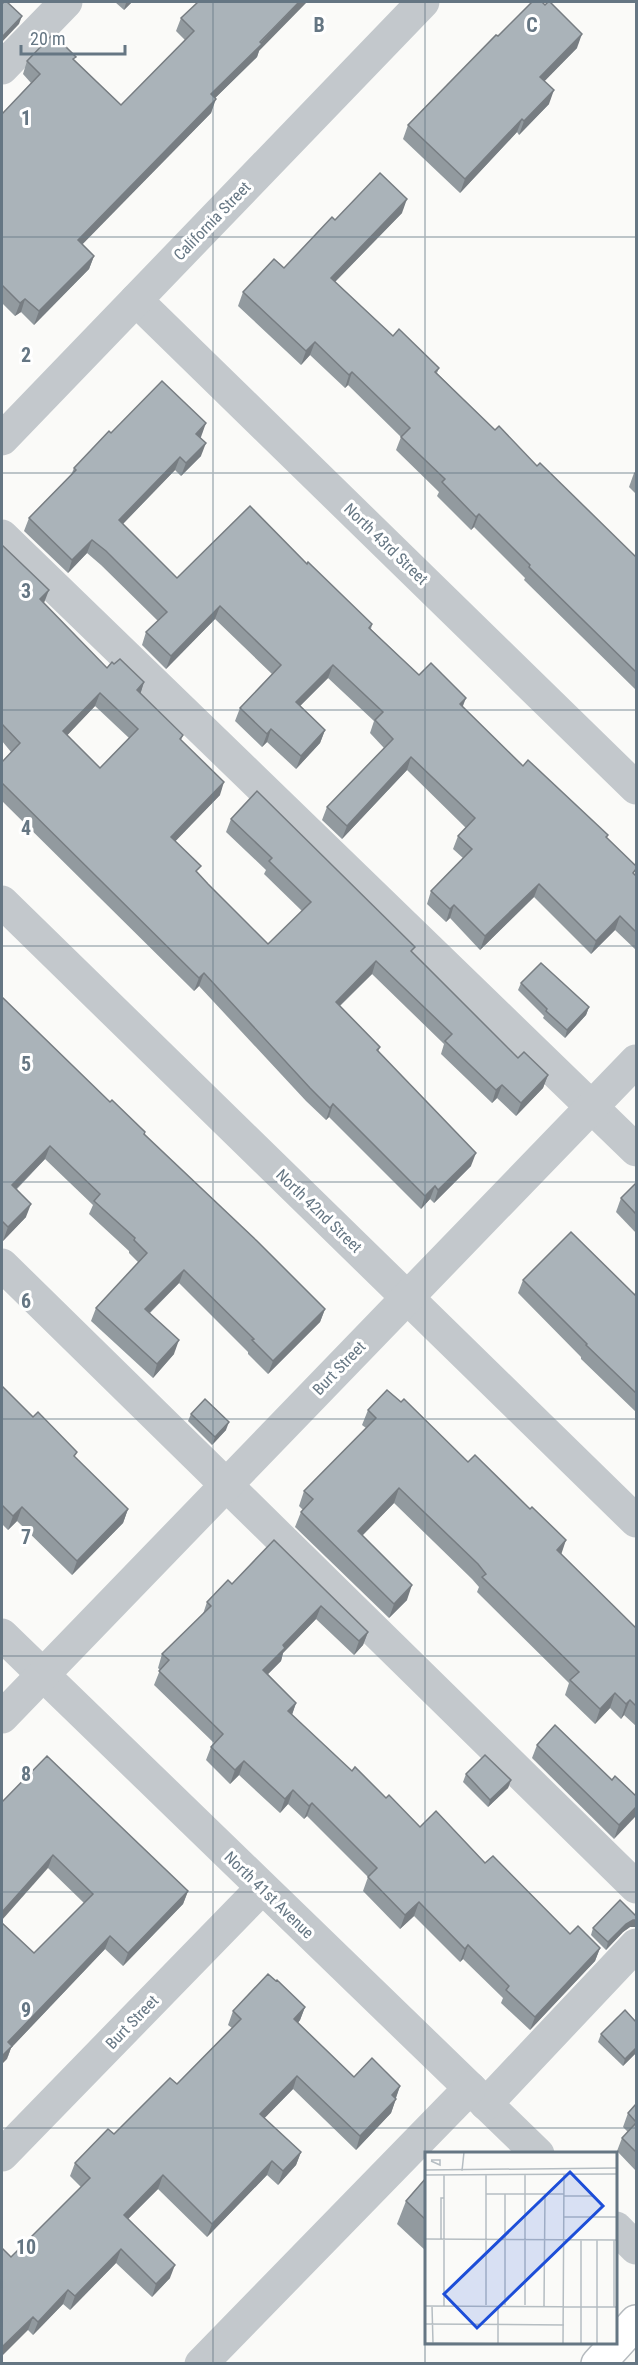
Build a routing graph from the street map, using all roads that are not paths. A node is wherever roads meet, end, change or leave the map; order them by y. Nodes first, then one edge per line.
1 (66, 2) edge
2 (423, 2) edge
3 (2, 68) edge
4 (136, 300) junction
5 (8, 420) edge
6 (2, 536) edge
7 (636, 788) edge
8 (2, 902) edge
9 (636, 1061) edge
10 (592, 1107) junction
11 (636, 1150) edge
12 (2, 1265) edge
13 (408, 1297) junction
14 (227, 1484) junction
15 (636, 1521) edge
16 (2, 1635) edge
17 (42, 1675) junction
18 (2, 1717) edge
19 (636, 1887) edge
20 (262, 1888) junction
21 (636, 1945) edge
22 (478, 2096) junction
23 (536, 2152) edge
24 (2, 2155) edge
25 (617, 2230) edge
26 (636, 2248) edge
27 (636, 2322) edge
28 (617, 2342) edge
29 (616, 2344) edge
30 (201, 2364) edge
31 (597, 2364) edge

1 - 3 street
2 - 4 street, California Street
4 - 5 street, California Street
4 - 7 street, North 43rd Street
6 - 10 street
8 - 13 street, North 42nd Street
9 - 10 street, Burt Street
10 - 11 street
10 - 13 street, Burt Street
12 - 14 street
13 - 14 street, Burt Street
13 - 15 street, North 42nd Street
14 - 17 street, Burt Street
14 - 19 street
16 - 17 street, North 41st Avenue
17 - 18 street, Burt Street
17 - 20 street, North 41st Avenue
20 - 22 street, North 41st Avenue
20 - 24 street, Burt Street
21 - 22 street
22 - 23 street, North 41st Avenue
22 - 30 street
25 - 26 street
27 - 28 main road
29 - 31 main road

